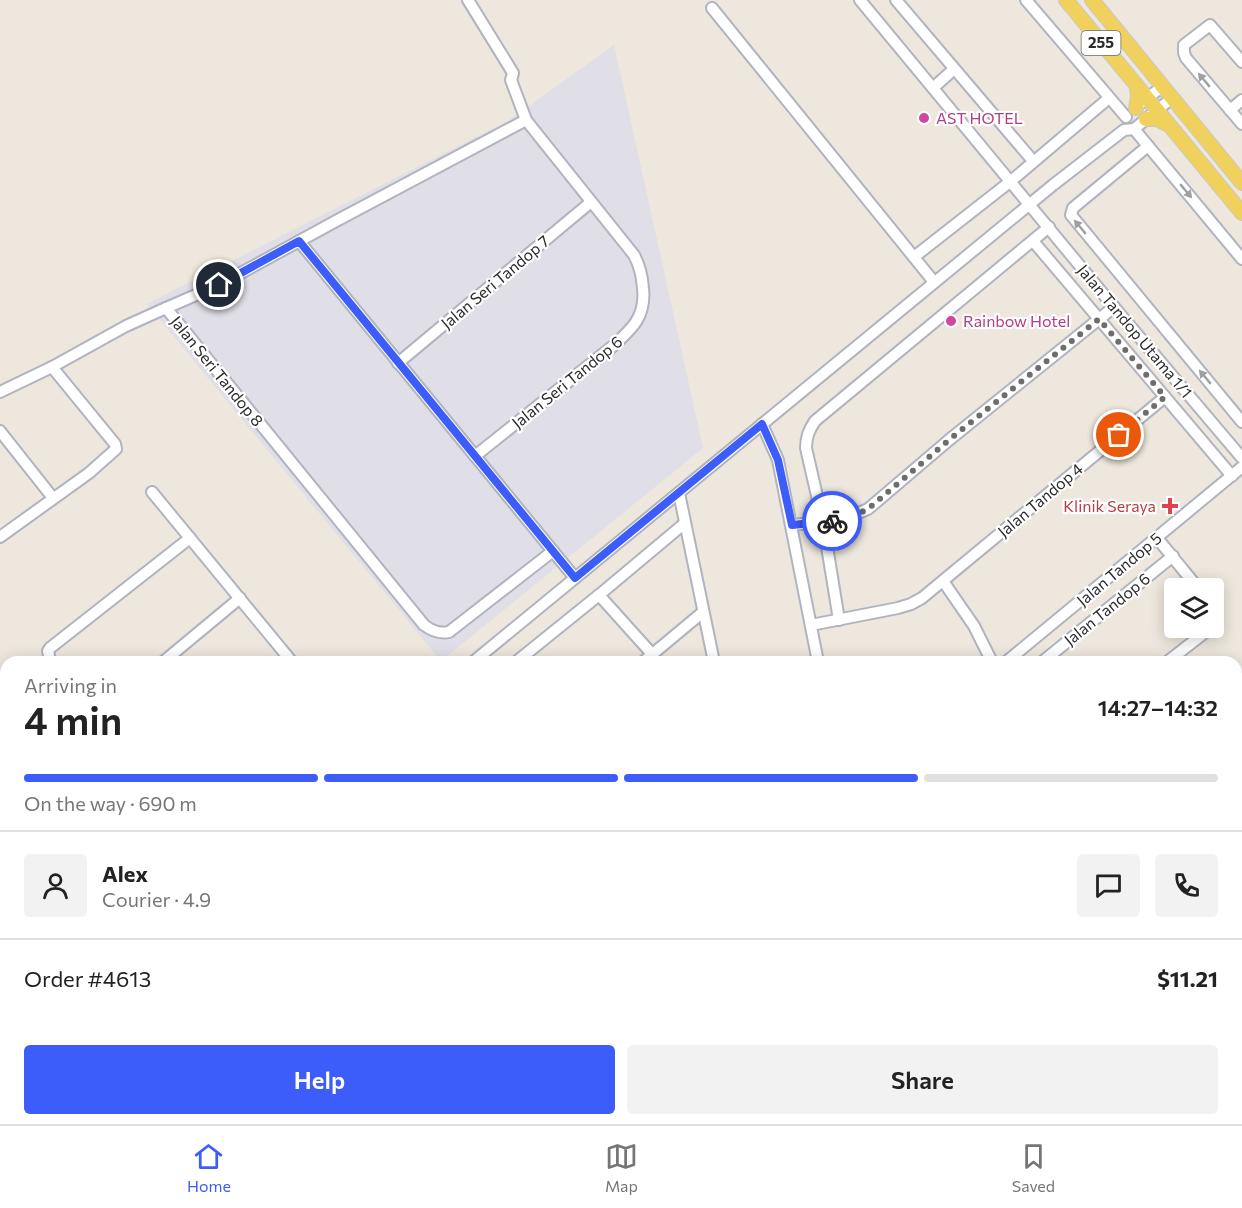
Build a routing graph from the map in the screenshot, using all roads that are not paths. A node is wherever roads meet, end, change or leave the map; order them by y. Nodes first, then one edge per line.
1 (468, 0) edge
2 (860, 0) edge
3 (896, 0) edge
4 (1026, 0) edge
5 (1066, 0) edge
6 (1092, 0) edge
7 (712, 8) dead end
8 (1242, 62) edge
9 (954, 69) junction
10 (1163, 86) junction
11 (933, 88) junction
12 (1109, 98) junction
13 (1172, 98) junction
14 (1242, 100) edge
15 (1136, 108) junction
16 (1158, 110) junction
17 (1230, 110) junction
18 (526, 120) junction
19 (1146, 120) junction
20 (1242, 124) edge
21 (1171, 127) junction
22 (1129, 129) junction
23 (1148, 146) junction
24 (1033, 161) junction
25 (1011, 181) junction
26 (1242, 183) edge
27 (591, 202) junction
28 (1030, 204) junction
29 (1242, 213) edge
30 (1049, 227) junction
31 (299, 241) junction
32 (1033, 241) junction
33 (914, 257) junction
34 (1242, 259) edge
35 (934, 282) junction
36 (1114, 307) junction
37 (166, 309) junction
38 (1099, 319) junction
39 (398, 363) junction
40 (52, 367) junction
41 (0, 392) edge
42 (1165, 397) junction
43 (1242, 422) edge
44 (762, 424) junction
45 (0, 431) edge
46 (475, 456) junction
47 (1242, 458) edge
48 (1242, 467) edge
49 (1232, 476) junction
50 (153, 492) dead end
51 (679, 493) junction
52 (53, 498) junction
53 (823, 522) junction
54 (685, 524) junction
55 (792, 525) junction
56 (0, 537) edge
57 (190, 538) junction
58 (1157, 538) junction
59 (553, 551) junction
60 (1173, 556) junction
61 (575, 578) junction
62 (1190, 578) edge
63 (943, 581) junction
64 (599, 595) junction
65 (240, 598) junction
66 (703, 612) junction
67 (839, 620) junction
68 (811, 625) junction
69 (1198, 638) edge
70 (1018, 652) junction
71 (652, 654) junction
72 (49, 655) dead end
73 (170, 656) edge
74 (287, 656) edge
75 (479, 656) edge
76 (523, 656) edge
77 (650, 656) edge
78 (713, 656) edge
79 (817, 656) edge
80 (989, 656) edge
81 (1013, 656) edge
82 (1021, 656) edge
83 (1049, 656) edge
84 (1175, 656) edge

1 - 18 street, Jalan Seri Tandop 6
2 - 11 street, Jalan Tandop Utama 1/1
3 - 9 street
4 - 12 street
5 - 15 main road, 255
6 - 10 main road, 255
7 - 33 street
17 -> 8 street
9 - 11 street
9 - 24 street
10 - 13 main road, 255
10 - 15 street
11 - 25 street, Jalan Tandop Utama 1/1
12 - 15 street
12 - 24 street
13 - 16 street
13 - 26 main road, 255
14 - 17 street
15 - 16 main road, 255
15 - 22 street
16 - 19 street
16 - 21 main road, 255
17 - 20 street
18 - 27 street, Jalan Seri Tandop 6
18 - 31 street, Jalan Seri Tandop 8
19 - 21 main road
19 - 22 street
21 - 29 main road, 255
22 - 23 street
22 - 28 street
23 -> 34 street
43 -> 23 street
24 - 25 street
25 - 28 street, Jalan Tandop Utama 1/1
25 - 33 street
27 - 39 street, Jalan Seri Tandop 7
27 - 46 street, Jalan Seri Tandop 6
28 - 30 street, Jalan Tandop Utama 1/1
28 - 35 street
30 - 32 street
30 - 36 street, Jalan Tandop Utama 1/1
31 - 37 street, Jalan Seri Tandop 8
31 - 39 street
32 - 38 street
32 - 53 street
33 - 35 street
35 - 44 street
36 - 38 street
36 - 47 street, Jalan Tandop Utama 1/1
37 - 40 street
37 - 59 street, Jalan Seri Tandop 8
38 - 42 street
38 - 53 street
39 - 46 street
40 - 41 street
40 - 52 street
42 - 49 street
42 - 63 street, Jalan Tandop 4
44 - 51 street
44 - 55 street
45 - 52 street
46 - 59 street
48 - 49 street, Jalan Tandop 5
49 - 58 street, Jalan Tandop 5
50 - 57 street
51 - 54 street
51 - 61 street
52 - 56 street
53 - 55 street
53 - 67 street
54 - 64 street
54 - 66 street
55 - 68 street
57 - 65 street
57 - 72 street
58 - 60 street
58 - 70 street, Jalan Tandop 5
59 - 61 street
60 - 62 street
60 - 83 street, Jalan Tandop 6
61 - 75 street
63 - 67 street, Jalan Tandop 4
63 - 80 street
64 - 71 street
64 - 76 street
65 - 73 street
65 - 74 street
66 - 71 street
66 - 78 street
67 - 68 street, Jalan Tandop 4
68 - 79 street
69 - 84 street
70 - 81 street, Jalan Tandop 5
70 - 82 street
71 - 77 street

